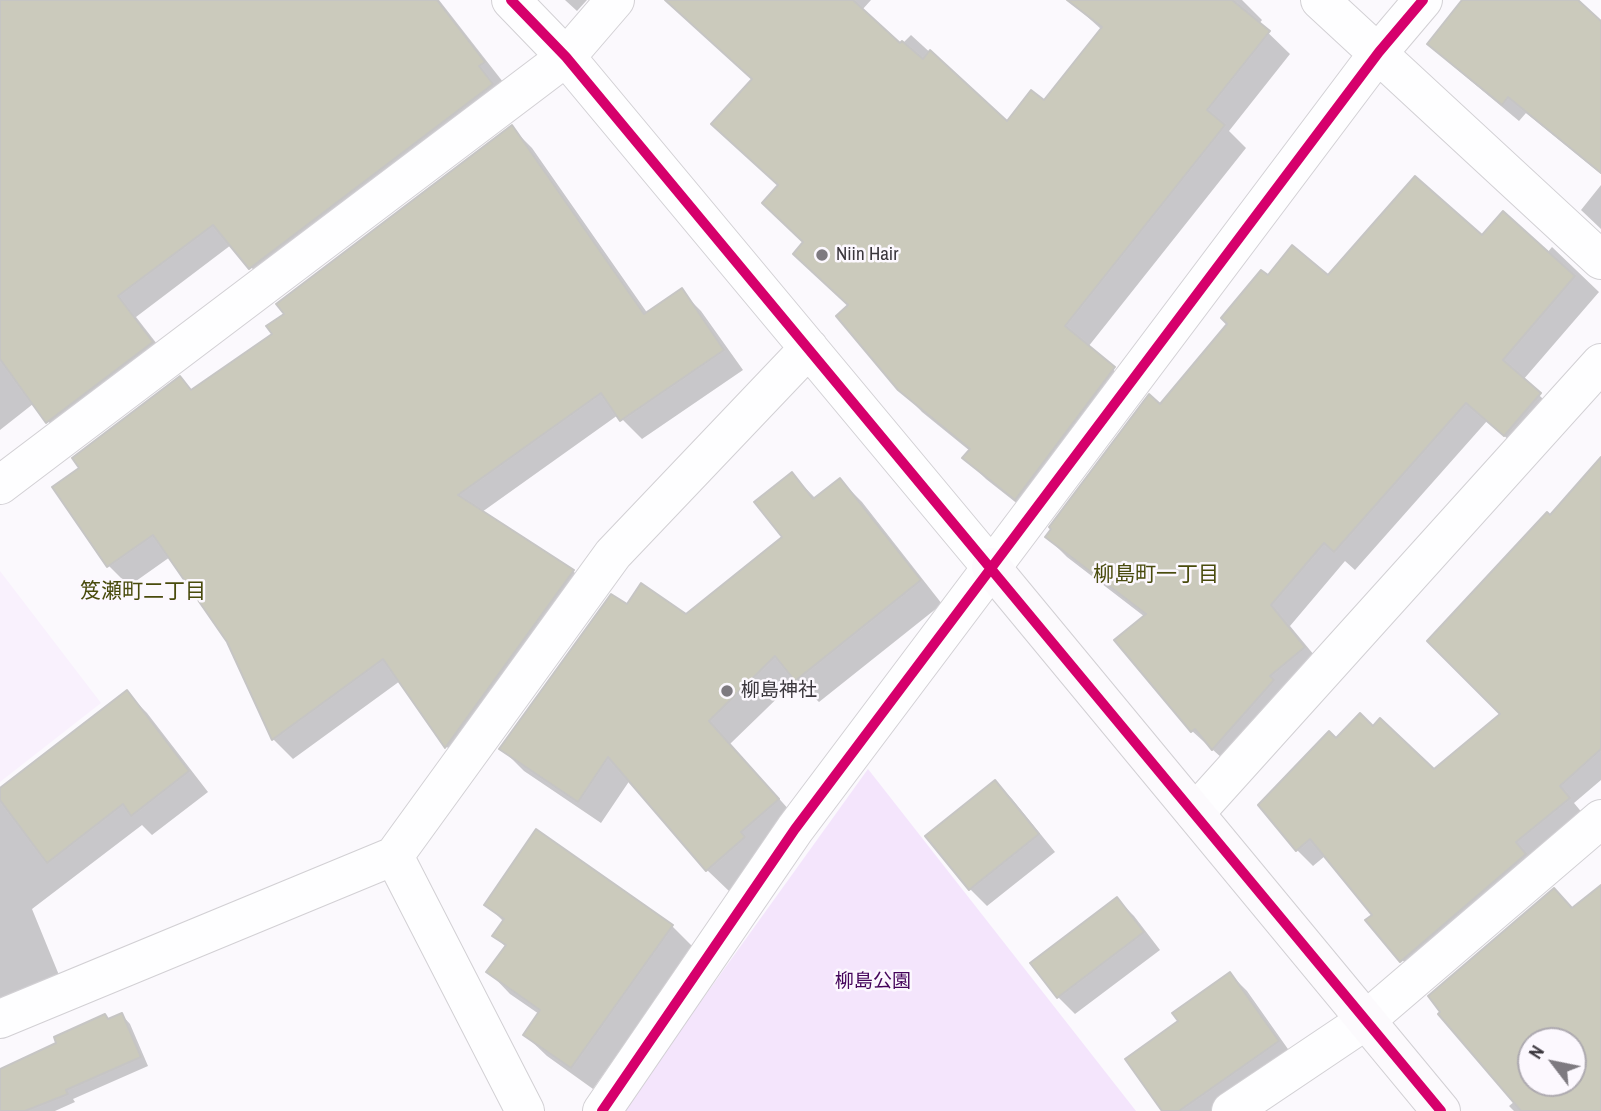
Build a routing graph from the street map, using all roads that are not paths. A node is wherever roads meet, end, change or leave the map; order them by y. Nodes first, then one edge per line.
1 (511, 0) edge
2 (615, 0) edge
3 (1320, 0) edge
4 (1423, 0) edge
5 (1379, 52) junction
6 (566, 57) junction
7 (1601, 260) edge
8 (809, 348) junction
9 (1601, 363) edge
10 (0, 485) edge
11 (991, 567) junction
12 (1195, 814) junction
13 (1601, 819) edge
14 (394, 856) junction
15 (0, 1019) edge
16 (1365, 1021) junction
17 (525, 1111) edge
18 (602, 1111) edge
19 (1231, 1111) edge
20 (1441, 1111) edge

1 - 6 street
2 - 6 street
3 - 5 street
4 - 5 street
5 - 7 street
5 - 11 street
6 - 8 street
6 - 10 street
8 - 11 street
8 - 14 street
9 - 12 street
11 - 12 street
11 - 18 street
12 - 16 street
13 - 16 street
14 - 15 street
14 - 17 street
16 - 19 street
16 - 20 street

